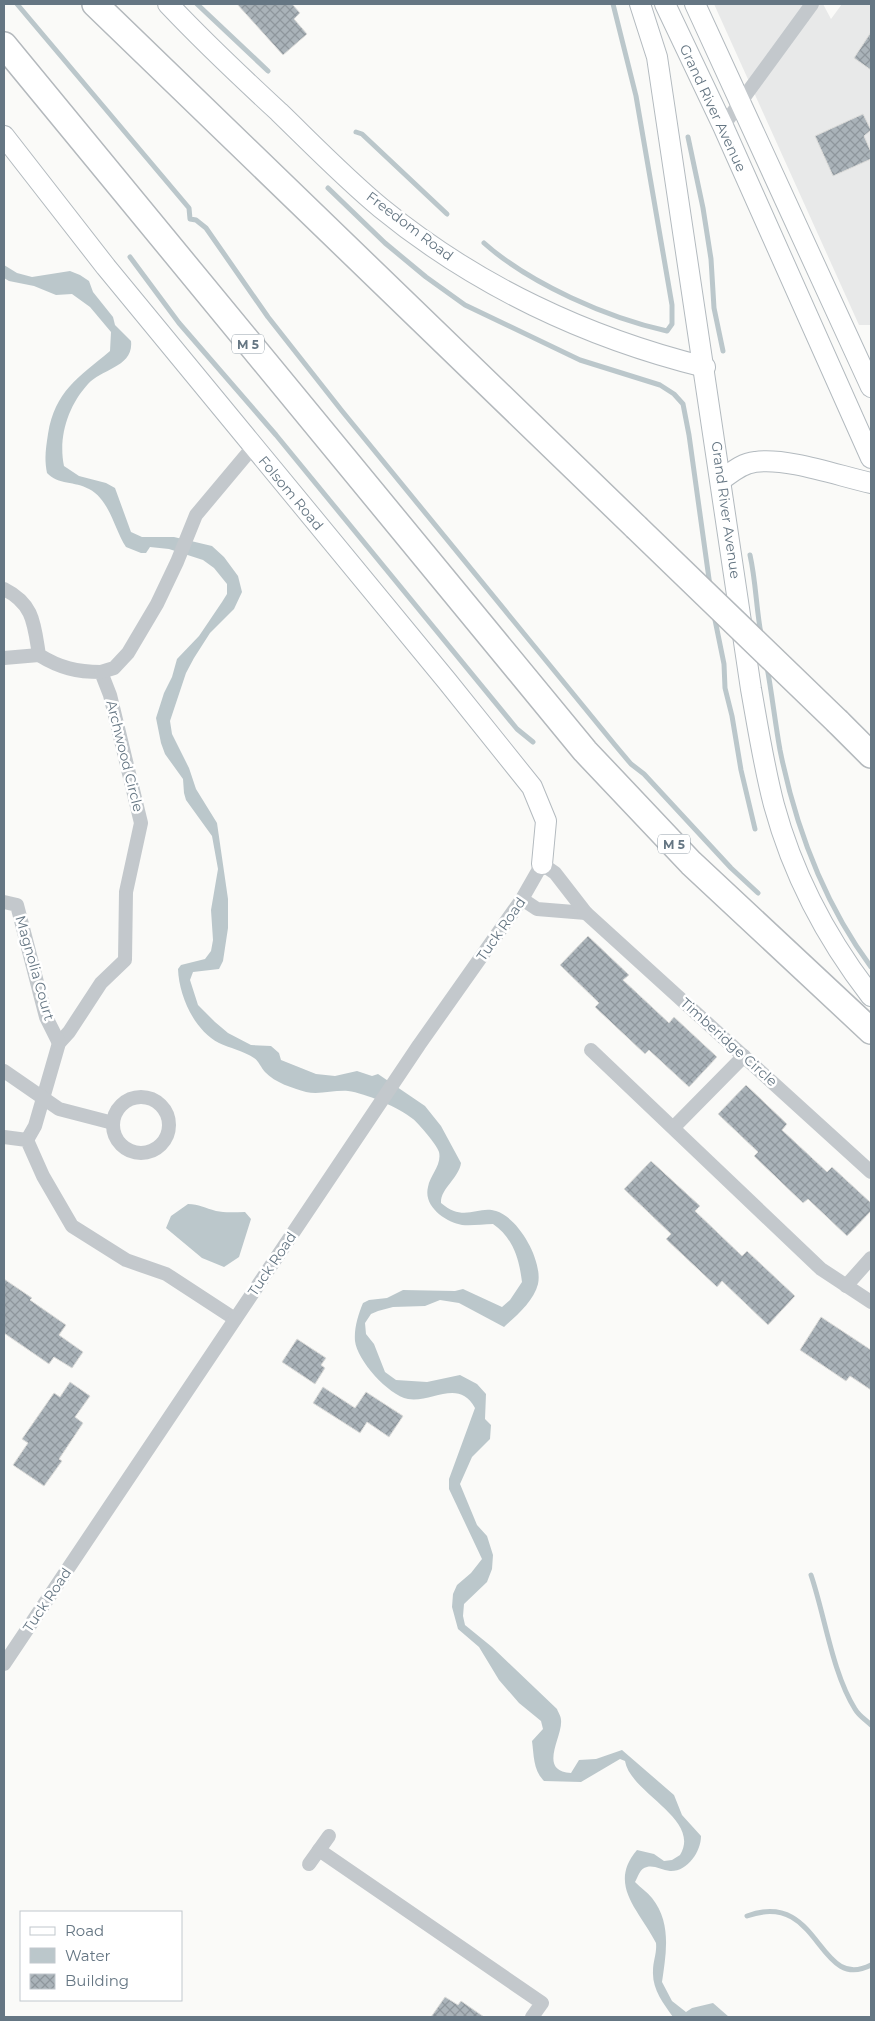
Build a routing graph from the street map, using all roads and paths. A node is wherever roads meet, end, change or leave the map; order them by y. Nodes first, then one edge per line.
1 (95, 4) edge
2 (168, 4) edge
3 (640, 4) edge
4 (665, 4) edge
5 (695, 4) edge
6 (812, 4) edge
7 (4, 46) edge
8 (742, 103) junction
9 (723, 126) junction
10 (4, 136) edge
11 (705, 367) junction
12 (870, 382) edge
13 (848, 406) junction
14 (253, 447) junction
15 (871, 458) edge
16 (721, 480) junction
17 (871, 483) edge
18 (4, 589) edge
19 (39, 655) junction
20 (4, 658) edge
21 (101, 672) junction
22 (871, 755) edge
23 (542, 864) junction
24 (522, 899) junction
25 (4, 902) edge
26 (586, 913) junction
27 (871, 996) edge
28 (871, 1030) edge
29 (59, 1043) junction
30 (590, 1050) dead end
31 (744, 1056) junction
32 (4, 1071) edge
33 (41, 1096) junction
34 (113, 1123) junction
35 (674, 1127) junction
36 (4, 1137) edge
37 (27, 1140) junction
38 (871, 1172) edge
39 (871, 1258) edge
40 (846, 1286) junction
41 (871, 1302) edge
42 (235, 1319) junction
43 (4, 1664) edge
44 (329, 1836) dead end
45 (319, 1850) junction
46 (309, 1864) dead end
47 (532, 2017) edge

1 - 22 highway, bridge
2 - 11 street, Freedom Road
3 - 11 street, Grand River Avenue
4 - 9 street, Grand River Avenue
5 - 8 street, Grand River Avenue
6 - 8 street
7 - 28 highway, M 5
8 - 9 street
8 - 12 street, Grand River Avenue
9 - 13 street, Grand River Avenue
10 - 14 street, Folsom Road
11 - 16 street, Grand River Avenue
12 - 13 street
13 - 15 street, Grand River Avenue
14 - 21 street
14 - 23 street, Folsom Road
16 - 17 street
16 - 27 street, Grand River Avenue
18 - 19 street
19 - 20 street
19 - 21 street
21 - 29 street, Archwood Circle
23 - 24 street, Tuck Road
23 - 26 street, Timberidge Circle
24 - 26 street
24 - 42 street, Tuck Road
25 - 29 street, Magnolia Court
26 - 31 street, Timberidge Circle
29 - 33 street, Archwood Circle
30 - 35 street
31 - 35 street
31 - 38 street, Timberidge Circle
32 - 33 street
33 - 34 street
33 - 37 street, Archwood Circle
34 - 34 street
35 - 40 street
36 - 37 street
37 - 42 street
39 - 40 street
40 - 41 street
42 - 43 street, Tuck Road
44 - 45 street
45 - 46 street
45 - 47 street

